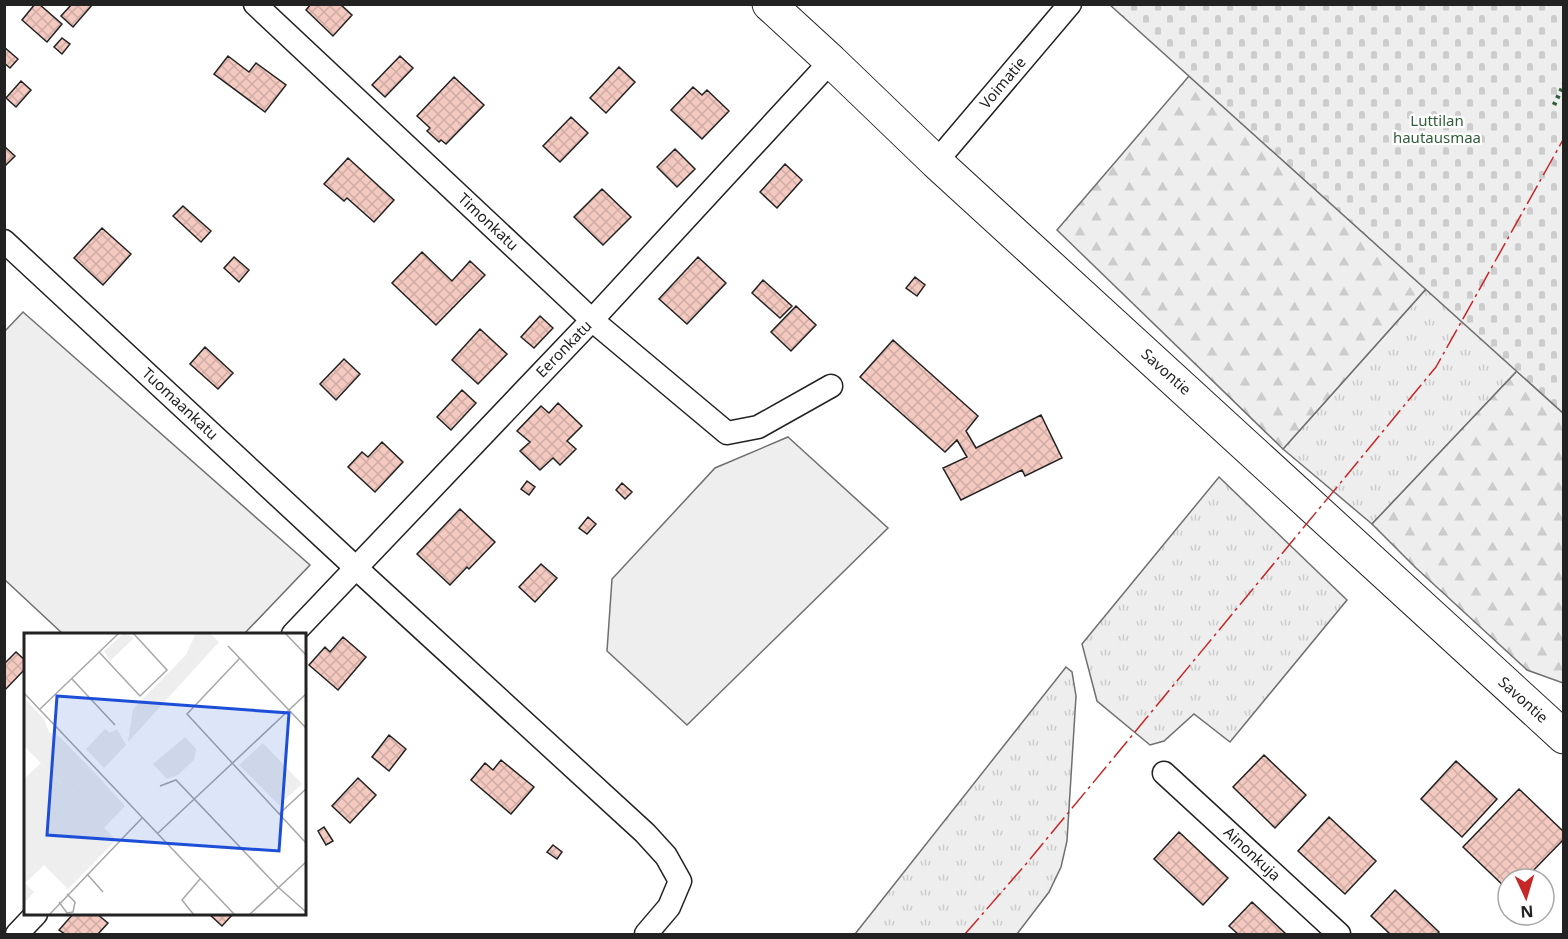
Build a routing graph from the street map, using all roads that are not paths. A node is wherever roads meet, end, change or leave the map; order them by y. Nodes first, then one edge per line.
1 (255, 4) edge
2 (769, 4) edge
3 (1070, 4) edge
4 (831, 61) junction
5 (936, 162) junction
6 (9, 252) edge
7 (592, 320) junction
8 (831, 386) dead end
9 (355, 567) junction
10 (294, 633) edge
11 (1563, 737) edge
12 (1164, 773) dead end
13 (35, 915) edge
14 (17, 934) edge
15 (646, 934) edge
16 (1339, 934) edge

1 - 7 street, Timonkatu
2 - 4 street, Savontie
3 - 5 street, Voimatie
4 - 5 street, Savontie
4 - 7 street, Eeronkatu
5 - 11 street, Savontie
6 - 9 street, Tuomaankatu
7 - 8 street, Timonkatu
7 - 9 street, Eeronkatu
9 - 10 street, Eeronkatu
9 - 15 street, Tuomaankatu
12 - 16 street, Ainonkuja
13 - 14 street

